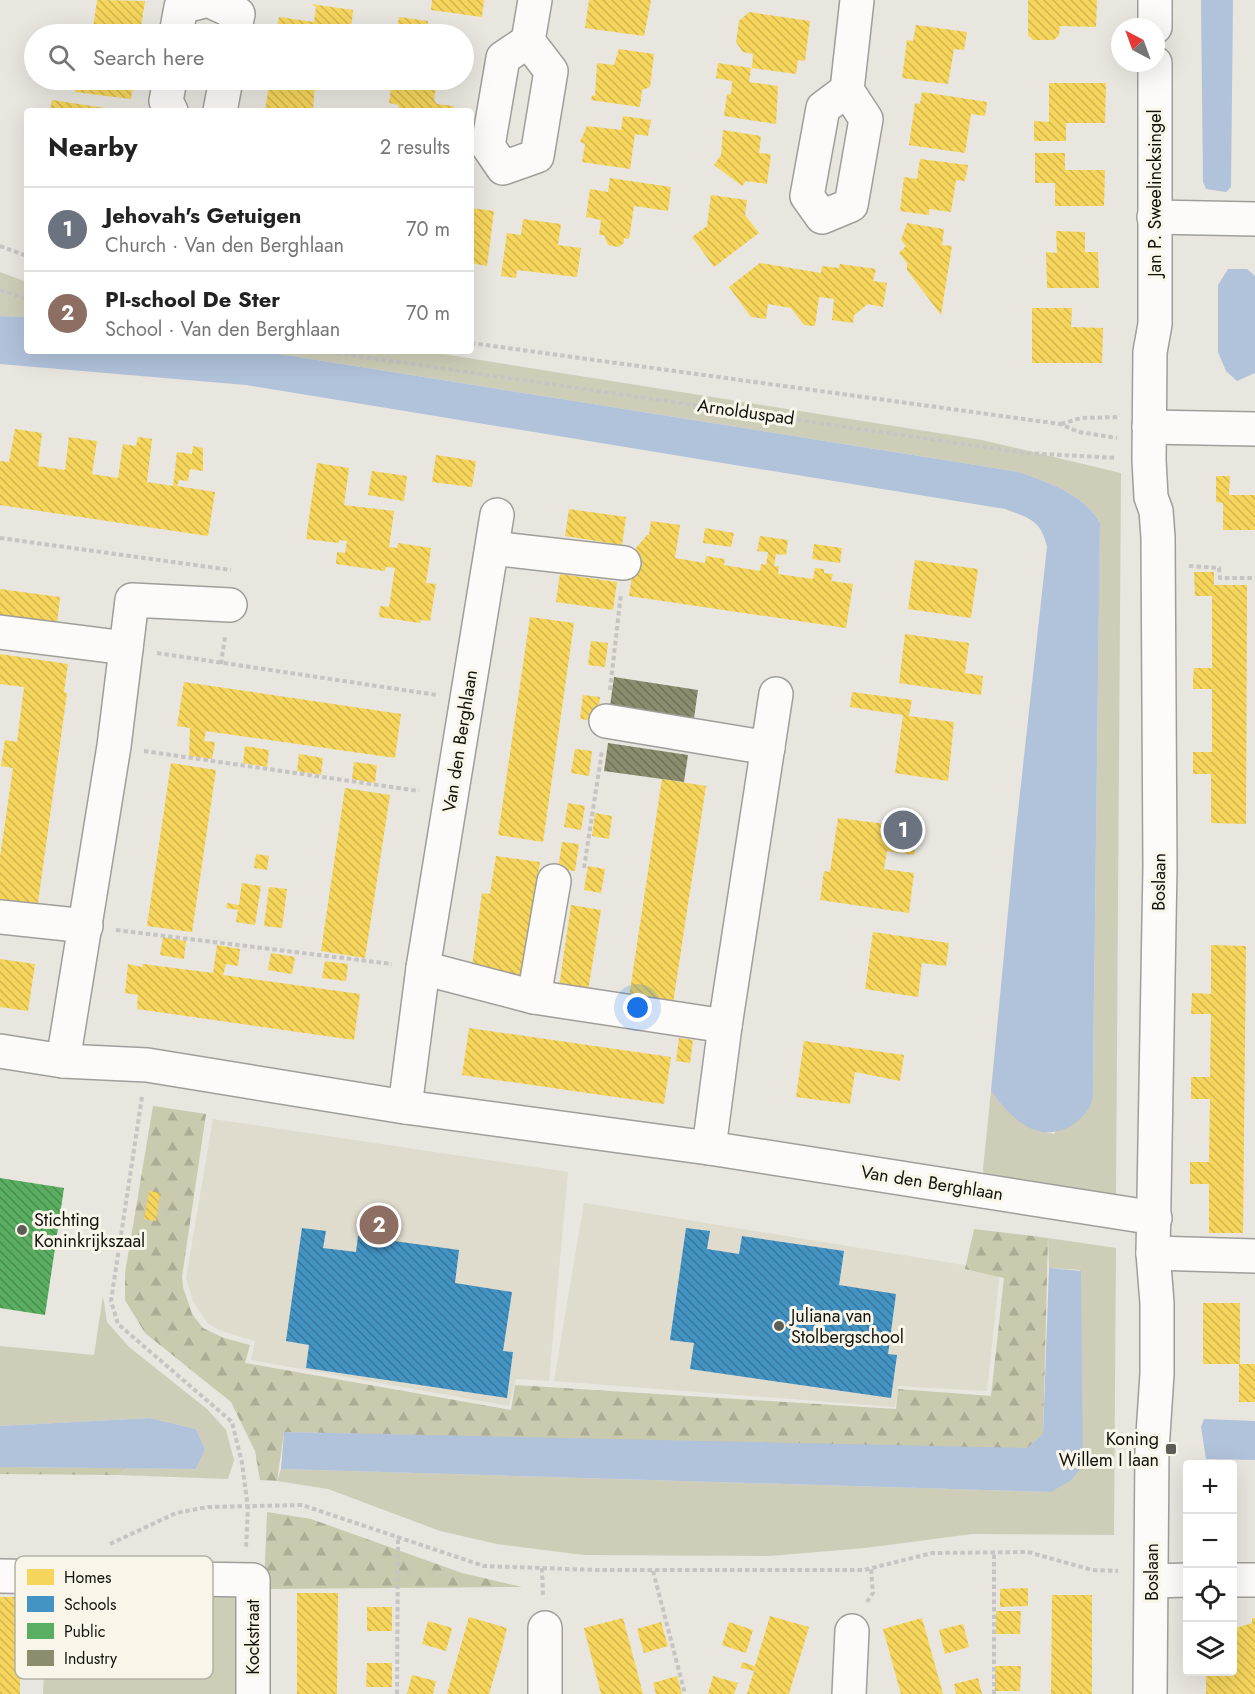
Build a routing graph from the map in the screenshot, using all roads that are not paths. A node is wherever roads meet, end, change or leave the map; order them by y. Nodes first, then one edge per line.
1 (208, 0) edge
2 (535, 0) edge
3 (857, 0) edge
4 (1155, 0) edge
5 (1155, 18) edge
6 (178, 24) edge
7 (236, 24) edge
8 (528, 41) dead end
9 (1155, 72) edge
10 (168, 90) edge
11 (224, 90) edge
12 (847, 90) dead end
13 (170, 108) edge
14 (221, 108) edge
15 (1154, 217) junction
16 (1255, 219) edge
17 (1160, 427) junction
18 (1255, 429) edge
19 (1156, 511) junction
20 (497, 515) dead end
21 (492, 548) junction
22 (624, 562) dead end
23 (230, 604) dead end
24 (0, 632) edge
25 (126, 648) junction
26 (776, 694) dead end
27 (606, 721) dead end
28 (768, 748) junction
29 (554, 881) dead end
30 (0, 917) edge
31 (86, 926) junction
32 (423, 968) junction
33 (534, 997) junction
34 (725, 1026) junction
35 (0, 1051) edge
36 (63, 1061) junction
37 (405, 1107) junction
38 (709, 1148) junction
39 (1155, 1218) junction
40 (1153, 1253) junction
41 (1255, 1256) edge
42 (0, 1576) edge
43 (15, 1576) edge
44 (1152, 1576) junction
45 (213, 1579) edge
46 (1183, 1579) edge
47 (1237, 1580) edge
48 (1255, 1580) edge
49 (544, 1628) dead end
50 (852, 1631) dead end
51 (254, 1694) edge
52 (545, 1694) edge
53 (849, 1694) edge
54 (1150, 1694) edge

1 - 6 street
1 - 7 street
2 - 8 street
3 - 12 street
4 - 5 street
9 - 15 street, Jan P. Sweelincksingel
10 - 13 street
11 - 14 street
15 - 16 street
15 - 17 street, Jan P. Sweelincksingel
17 - 18 street
17 - 19 street, Boslaan
17 - 19 street, Boslaan
19 - 39 street, Boslaan
20 - 21 street, Van den Berghlaan
21 - 22 street
21 - 32 street, Van den Berghlaan
23 - 25 street
24 - 25 street
25 - 31 street
26 - 28 street
27 - 28 street
28 - 34 street
29 - 33 street
30 - 31 street
31 - 36 street
32 - 33 street
32 - 37 street, Van den Berghlaan
33 - 34 street
34 - 38 street
35 - 36 street, Van den Berghlaan
36 - 37 street, Van den Berghlaan
37 - 38 street, Van den Berghlaan
38 - 39 street, Van den Berghlaan
39 - 40 street, Boslaan
40 - 41 street
40 - 44 street, Boslaan
42 - 43 street, Kockstraat
44 - 46 street
44 - 54 street, Boslaan
45 - 51 street, Kockstraat
47 - 48 street
49 - 52 street
50 - 53 street

